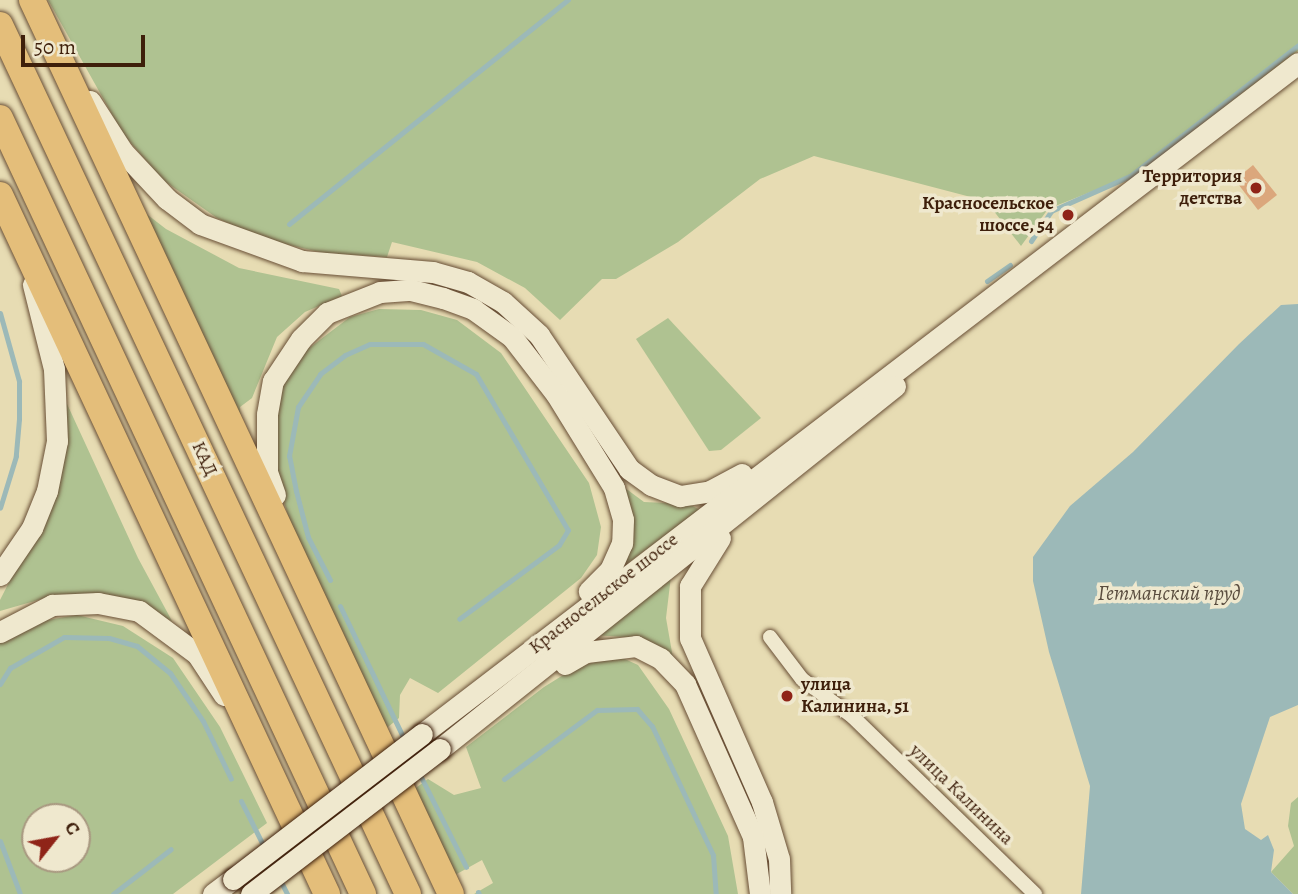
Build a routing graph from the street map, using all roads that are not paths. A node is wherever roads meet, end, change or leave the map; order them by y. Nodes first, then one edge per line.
1 (32, 0) edge
2 (0, 24) edge
3 (59, 56) junction
4 (1298, 63) edge
5 (0, 118) edge
6 (0, 195) edge
7 (19, 236) junction
8 (997, 298) junction
9 (844, 408) junction
10 (740, 512) junction
11 (0, 575) edge
12 (309, 586) junction
13 (0, 632) edge
14 (770, 637) dead end
15 (534, 648) junction
16 (495, 707) junction
17 (272, 775) junction
18 (213, 894) edge
19 (251, 894) edge
20 (327, 894) edge
21 (363, 894) edge
22 (408, 894) edge
23 (451, 894) edge
24 (760, 894) edge
25 (780, 894) edge
26 (1035, 894) edge

1 - 3 highway
2 - 22 highway, КАД
3 - 9 main road
3 - 12 highway
4 - 8 main road, Красносельское шоссе
5 - 21 highway, КАД
6 - 7 highway
7 - 11 main road
7 - 17 highway
8 - 9 main road, Красносельское шоссе
8 - 10 main road, Красносельское шоссе
9 - 15 main road, Красносельское шоссе
10 - 16 main road, Красносельское шоссе
10 - 25 main road
12 - 15 main road
12 - 23 highway
13 - 17 main road
14 - 26 street, улица Калинина
15 - 18 main road, Красносельское шоссе, bridge
16 - 19 main road, Красносельское шоссе, bridge
16 - 24 main road
17 - 20 highway

